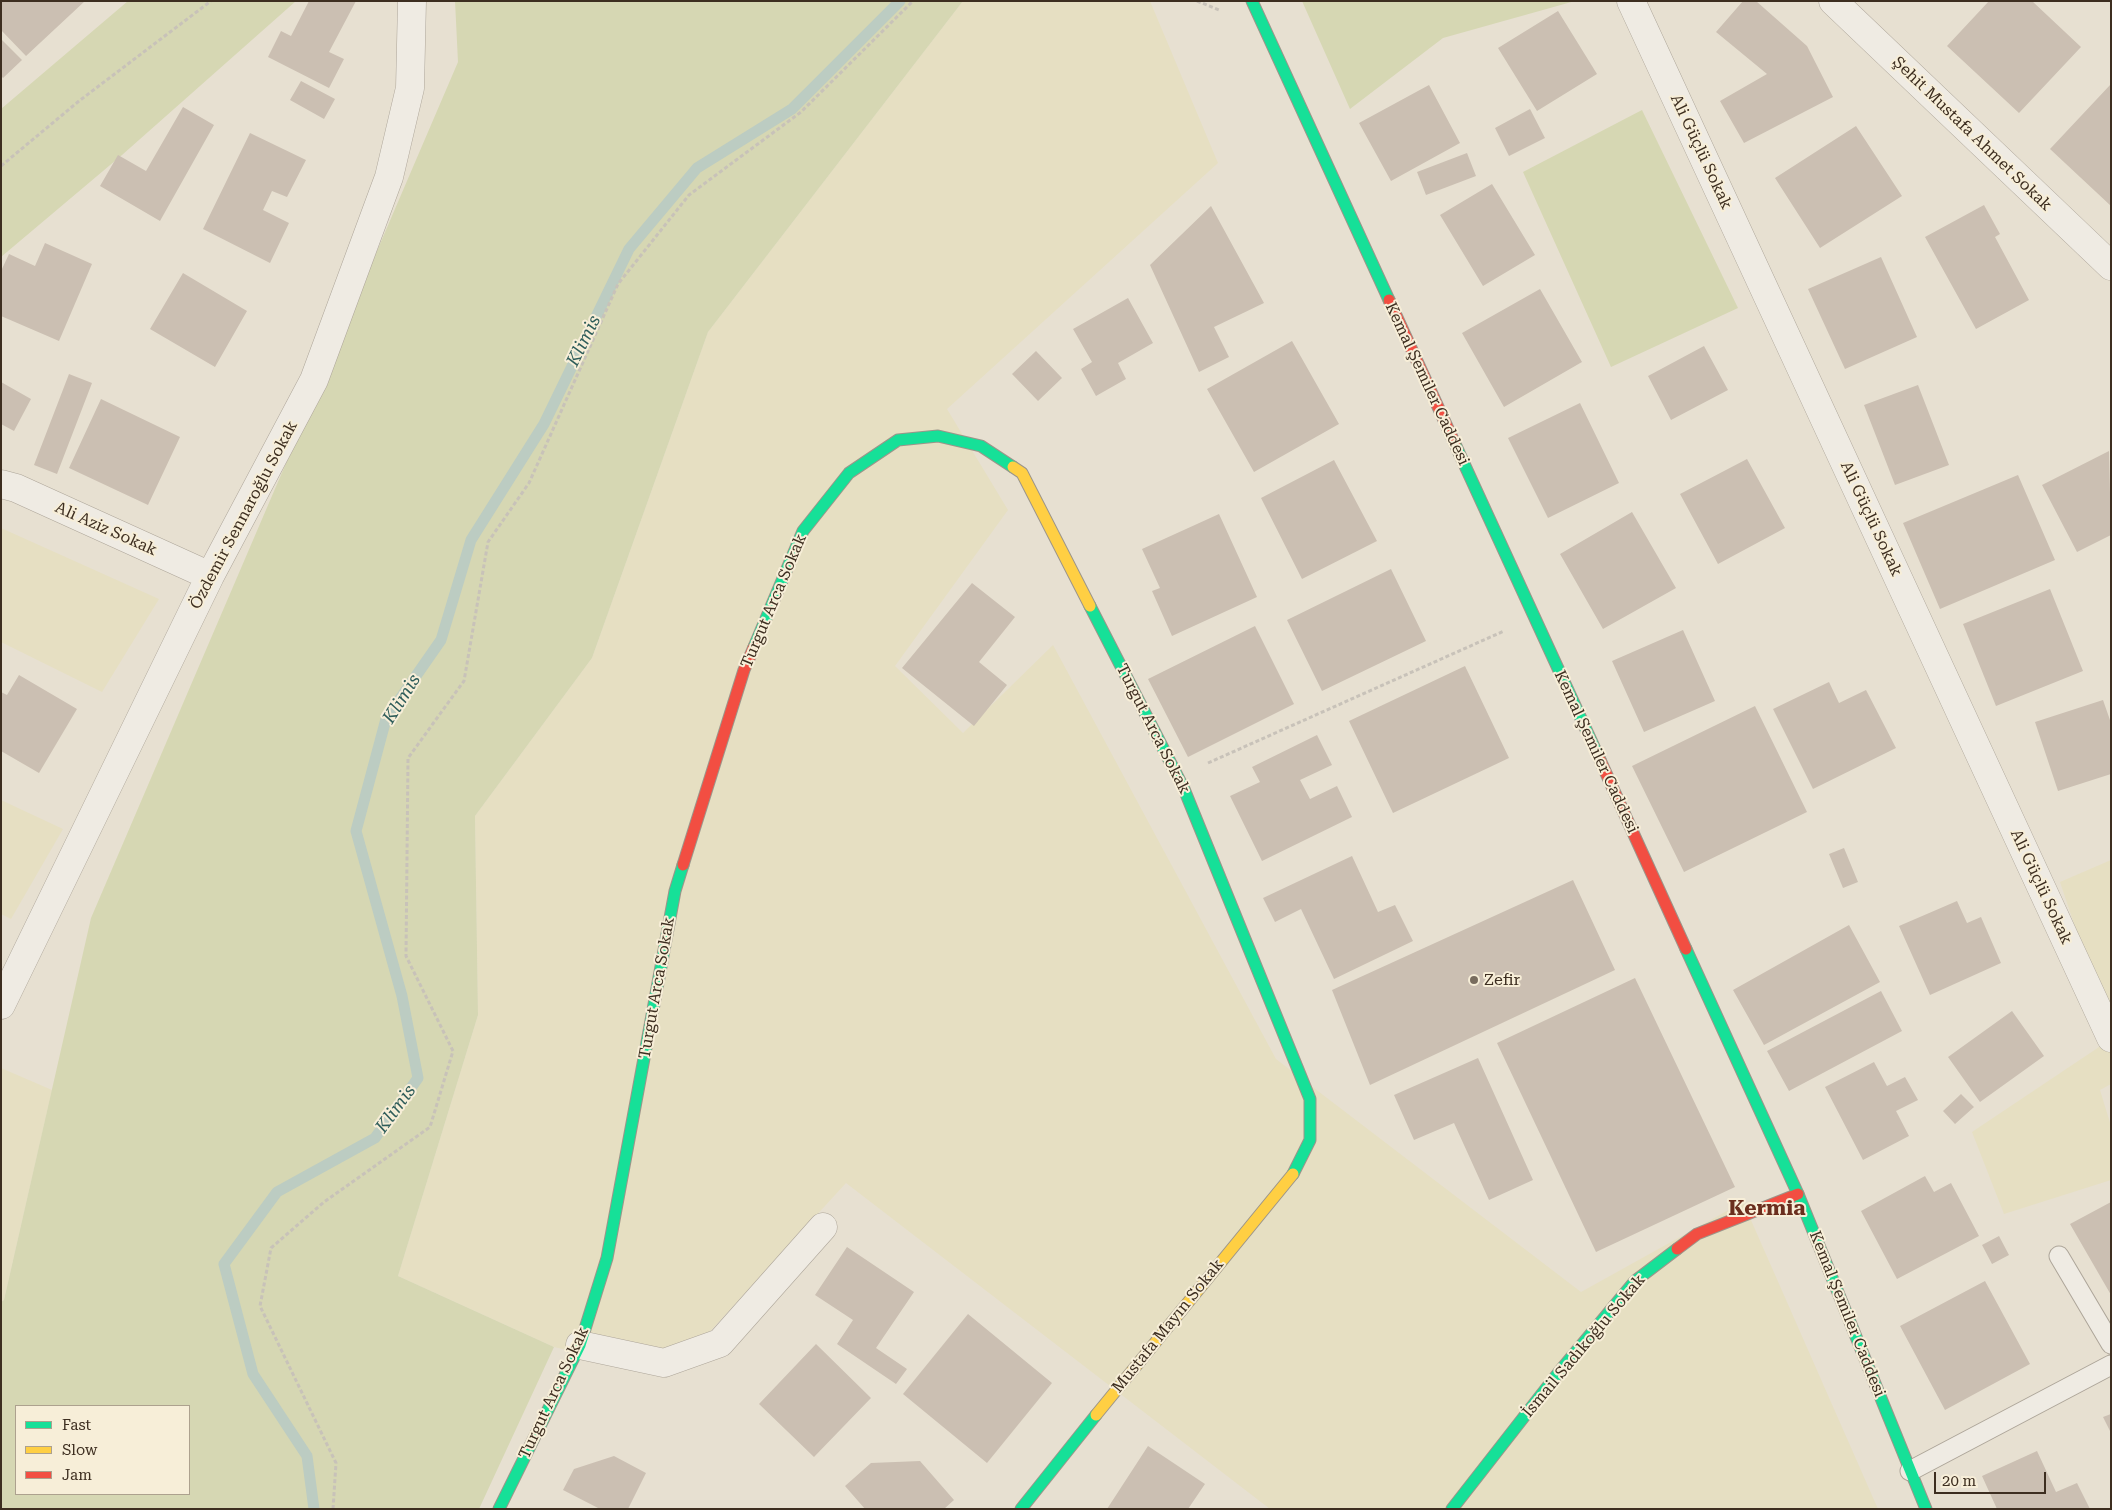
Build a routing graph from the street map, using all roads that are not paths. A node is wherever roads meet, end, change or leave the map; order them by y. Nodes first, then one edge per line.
1 (412, 1) edge
2 (1252, 1) edge
3 (1631, 1) edge
4 (1833, 1) edge
5 (2111, 266) edge
6 (1, 484) edge
7 (210, 576) junction
8 (1, 1005) edge
9 (2111, 1038) edge
10 (1310, 1140) joint
11 (1798, 1194) junction
12 (823, 1227) dead end
13 (2059, 1256) dead end
14 (580, 1344) junction
15 (2111, 1344) edge
16 (2111, 1365) edge
17 (1910, 1471) junction
18 (499, 1509) edge
19 (1021, 1509) edge
20 (1452, 1509) edge
21 (1926, 1509) edge

1 - 7 street, Özdemir Sennaroğlu Sokak
2 - 11 street, Kemal Şemiler Caddesi
3 - 9 street, Ali Güçlü Sokak
4 - 5 street, Şehit Mustafa Ahmet Sokak
6 - 7 street, Ali Aziz Sokak
7 - 8 street, Özdemir Sennaroğlu Sokak
10 - 14 street, Turgut Arca Sokak
10 - 19 street, Mustafa Mayın Sokak
11 - 17 street, Kemal Şemiler Caddesi
11 - 20 street, İsmail Sadıkoğlu Sokak
12 - 14 street
13 - 15 lane
14 - 18 street, Turgut Arca Sokak
16 - 17 lane
17 - 21 street, Kemal Şemiler Caddesi

